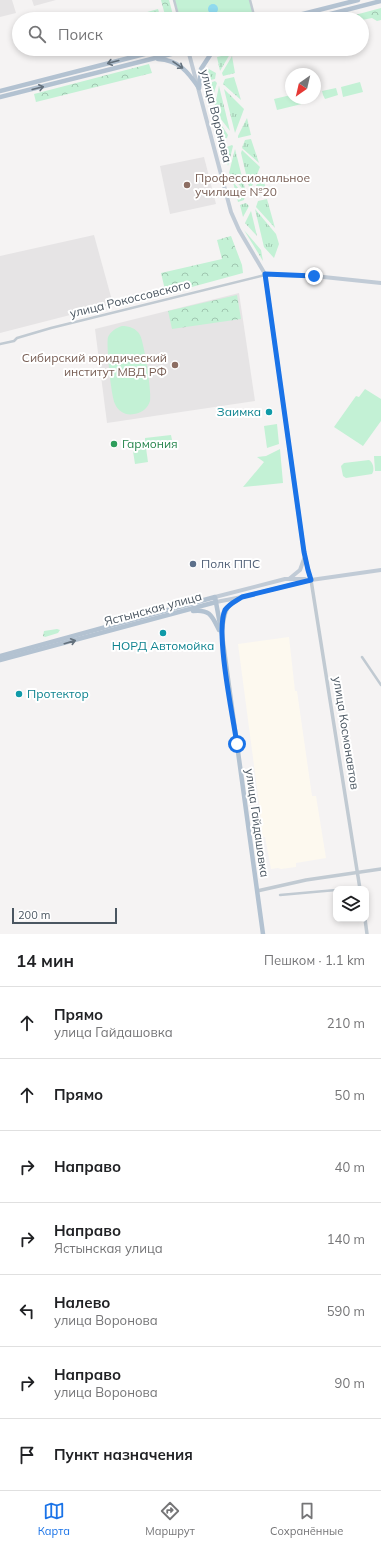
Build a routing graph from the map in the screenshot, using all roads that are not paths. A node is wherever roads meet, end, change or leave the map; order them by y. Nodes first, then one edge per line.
1 (174, 0) edge
2 (250, 0) edge
3 (358, 0) edge
4 (381, 1) edge
5 (316, 11) joint
6 (177, 12) edge
7 (253, 12) edge
8 (312, 12) edge
9 (338, 12) edge
10 (137, 56) edge
11 (164, 56) edge
12 (191, 56) edge
13 (209, 56) edge
14 (149, 60) junction
15 (198, 88) junction
16 (0, 91) edge
17 (0, 97) edge
18 (265, 274) junction
19 (381, 283) edge
20 (0, 344) edge
21 (304, 552) junction
22 (381, 570) edge
23 (289, 579) junction
24 (311, 580) junction
25 (215, 596) junction
26 (242, 597) junction
27 (216, 602) junction
28 (178, 613) junction
29 (222, 635) junction
30 (0, 656) edge
31 (362, 657) dead end
32 (0, 660) edge
33 (381, 685) edge
34 (381, 869) edge
35 (358, 873) junction
36 (360, 886) edge
37 (333, 890) edge
38 (257, 892) junction
39 (280, 895) dead end
40 (365, 922) edge
41 (263, 934) edge
42 (367, 934) edge

1 - 6 street
2 - 7 street
3 - 5 main road
4 - 9 main road
5 - 8 main road
10 -> 16 main road
11 - 14 main road
12 - 15 main road, улица Воронова
13 - 15 main road
14 -> 15 main road
17 -> 14 main road
15 - 18 main road, улица Воронова
18 - 19 main road
18 - 20 street, улица Рокоссовского
18 - 21 main road, улица Воронова
21 - 23 main road
21 - 24 main road, улица Воронова
22 - 24 main road, Ястынская улица
23 - 24 main road, Ястынская улица
23 - 25 main road, Ястынская улица
24 - 26 main road, Ястынская улица
24 - 35 street, улица Космонавтов
25 - 27 main road, улица Гайдашовка
25 - 30 main road, Ястынская улица
26 - 27 main road, Ястынская улица
26 - 29 main road
27 - 28 main road, Ястынская улица
27 - 29 main road, улица Гайдашовка
28 - 29 main road
32 -> 28 main road, Ястынская улица
29 - 38 main road, улица Гайдашовка
31 - 33 street
34 - 35 street
35 - 36 street, улица Космонавтов
35 - 38 street
37 - 39 street
38 - 41 main road, улица Гайдашовка
40 - 42 street

